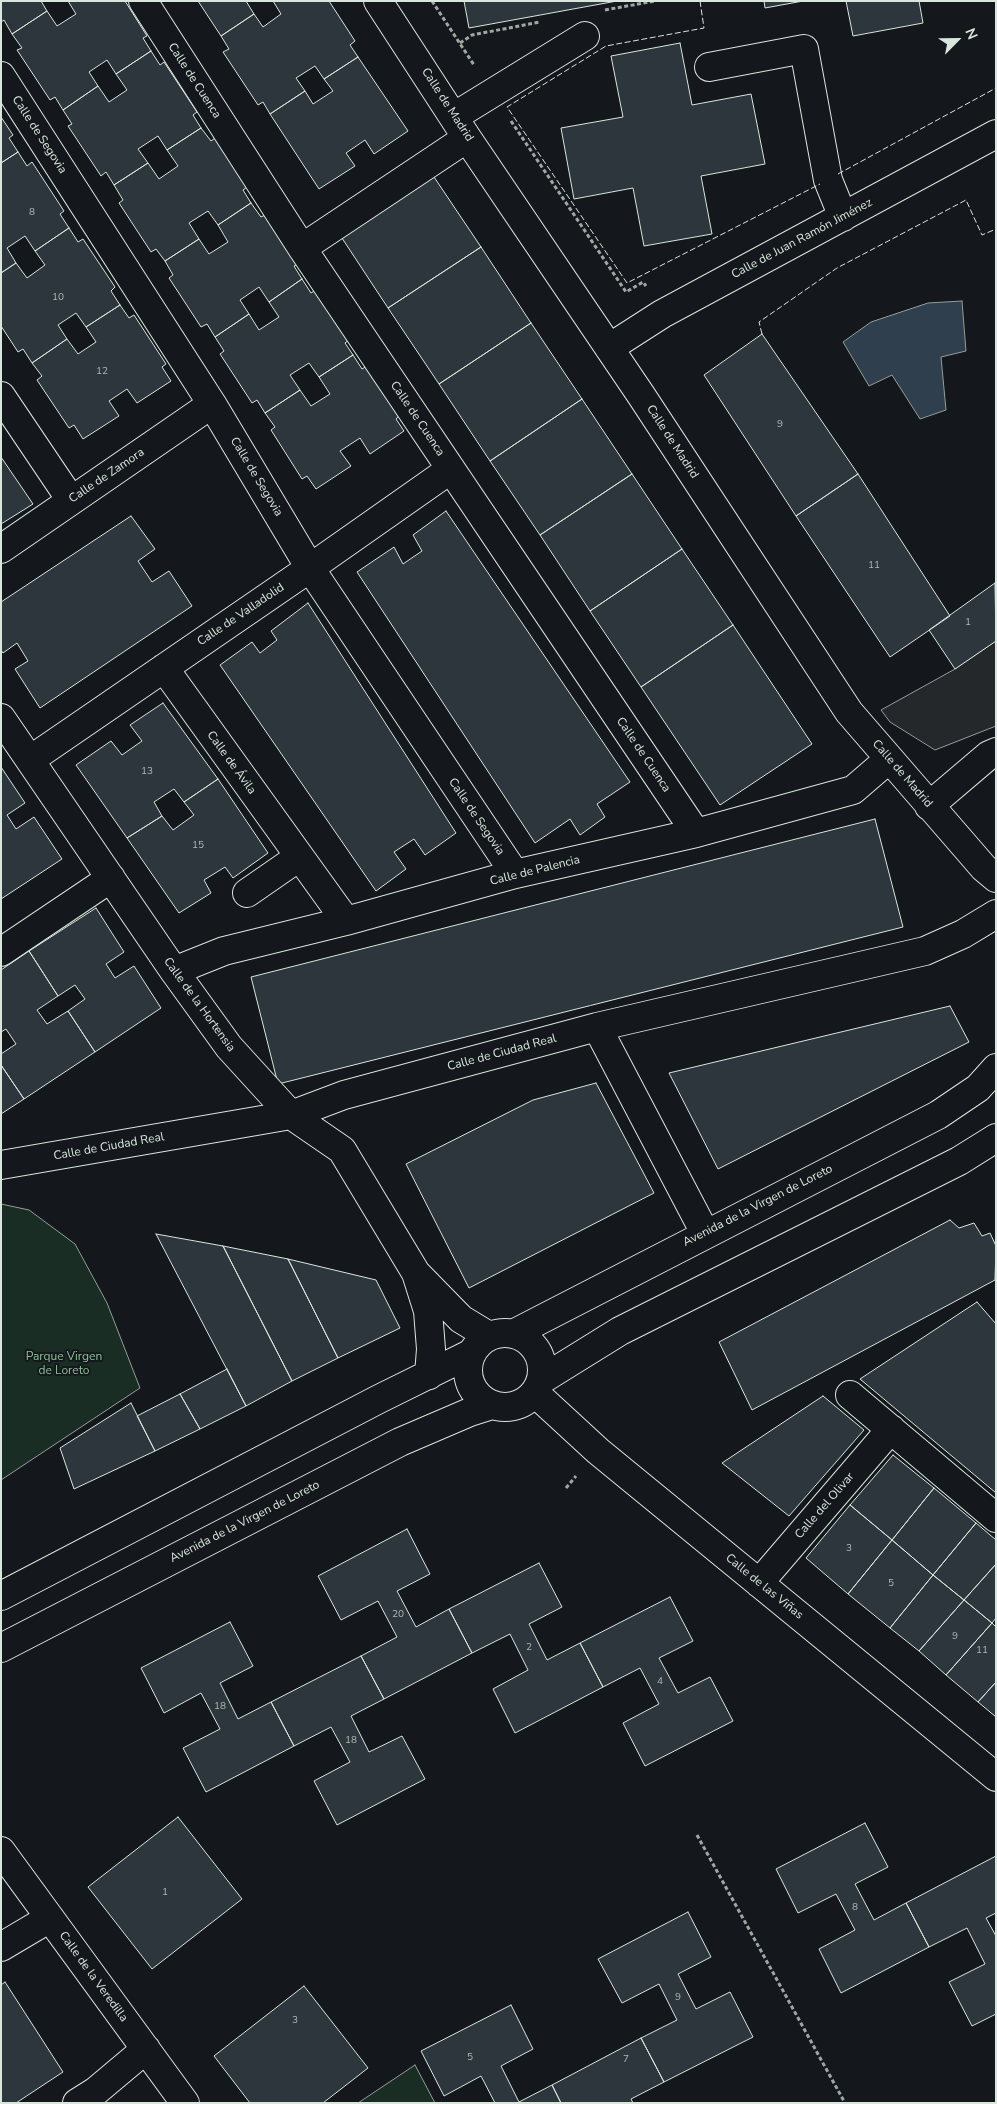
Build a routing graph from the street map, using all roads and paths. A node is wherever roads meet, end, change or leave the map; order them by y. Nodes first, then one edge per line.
1 (143, 1) edge
2 (378, 1) edge
3 (432, 1) edge
4 (585, 36) dead end
5 (709, 67) dead end
6 (1, 76) edge
7 (492, 93) junction
8 (461, 127) junction
9 (996, 134) edge
10 (843, 218) junction
11 (302, 248) junction
12 (662, 314) junction
13 (610, 348) junction
14 (1, 396) edge
15 (212, 404) junction
16 (451, 469) junction
17 (71, 500) junction
18 (1, 549) edge
19 (310, 568) junction
20 (164, 668) junction
21 (3, 725) edge
22 (996, 752) edge
23 (888, 759) junction
24 (30, 760) junction
25 (929, 806) junction
26 (696, 834) junction
27 (299, 857) junction
28 (990, 873) edge
29 (515, 874) junction
30 (111, 878) junction
31 (247, 893) dead end
32 (996, 897) edge
33 (996, 914) edge
34 (346, 921) junction
35 (1, 952) edge
36 (174, 971) junction
37 (597, 1027) junction
38 (996, 1068) edge
39 (291, 1115) junction
40 (996, 1138) edge
41 (1, 1166) edge
42 (705, 1233) junction
43 (416, 1272) junction
44 (428, 1312) junction
45 (491, 1341) junction
46 (429, 1375) junction
47 (538, 1386) junction
48 (850, 1395) dead end
49 (492, 1405) junction
50 (891, 1429) junction
51 (996, 1518) edge
52 (759, 1583) junction
53 (1, 1596) edge
54 (1, 1648) edge
55 (996, 1777) edge
56 (697, 1835) dead end
57 (1, 1851) edge
58 (9, 1878) edge
59 (50, 1918) junction
60 (1, 1947) edge
61 (146, 2049) junction
62 (172, 2099) edge
63 (78, 2103) edge
64 (845, 2103) edge

1 - 11 street, Calle de Cuenca
2 - 8 street, Calle de Madrid
3 - 7 path
4 - 7 street
5 - 10 street
6 - 15 street, Calle de Segovia
7 - 8 street
7 - 12 path
8 - 11 street
8 - 13 street, Calle de Madrid
9 - 10 street, Calle de Juan Ramón Jiménez
10 - 12 street, Calle de Juan Ramón Jiménez
11 - 16 street, Calle de Cuenca
12 - 13 street, Calle de Juan Ramón Jiménez
13 - 23 street, Calle de Madrid
14 - 17 street
15 - 17 street, Calle de Zamora
15 - 19 street, Calle de Segovia
16 - 19 street, Calle de Valladolid
16 - 26 street, Calle de Cuenca
17 - 18 street, Calle de Zamora
19 - 20 street, Calle de Valladolid
19 - 29 street, Calle de Segovia
20 - 24 street, Calle de Valladolid
20 - 27 street, Calle de Ávila
21 - 24 street, Calle de la Hortensia
22 - 25 street
23 - 25 street, Calle de Madrid
23 - 26 street, Calle de Palencia
24 - 30 street, Calle de la Hortensia
25 - 28 street, Calle de Madrid
26 - 29 street, Calle de Palencia
27 - 31 street
27 - 34 street, Calle de Ávila
28 - 32 street, Calle de Madrid
29 - 34 street, Calle de Palencia
30 - 35 street
30 - 36 street, Calle de la Hortensia
33 - 37 street, Calle de Ciudad Real
34 - 36 street, Calle de Palencia
36 - 39 street, Calle de la Hortensia
37 - 39 street, Calle de Ciudad Real
37 - 42 street
38 - 42 street, Avenida de la Virgen de Loreto
39 - 41 street, Calle de Ciudad Real
39 - 43 street, Calle de la Hortensia
40 - 47 street, Avenida de la Virgen de Loreto
42 - 45 street, Avenida de la Virgen de Loreto
43 - 44 street, Calle de la Hortensia
43 - 45 street, Calle de la Hortensia
44 - 45 street, Calle de la Hortensia
44 - 46 street, Calle de la Hortensia
45 - 46 street, Avenida de la Virgen de Loreto
45 - 47 street
45 - 49 street
46 - 53 street, Avenida de la Virgen de Loreto
47 - 49 street, Avenida de la Virgen de Loreto
47 - 52 street, Calle de las Viñas
48 - 50 street
49 - 54 street, Avenida de la Virgen de Loreto
50 - 51 street
50 - 52 street, Calle del Olivar
52 - 55 street, Calle de las Viñas
56 - 64 path
57 - 58 street, Calle de la Veredilla
58 - 59 street, Calle de la Veredilla
59 - 60 street
59 - 61 street, Calle de la Veredilla
61 - 62 street, Calle de la Veredilla
61 - 63 street

